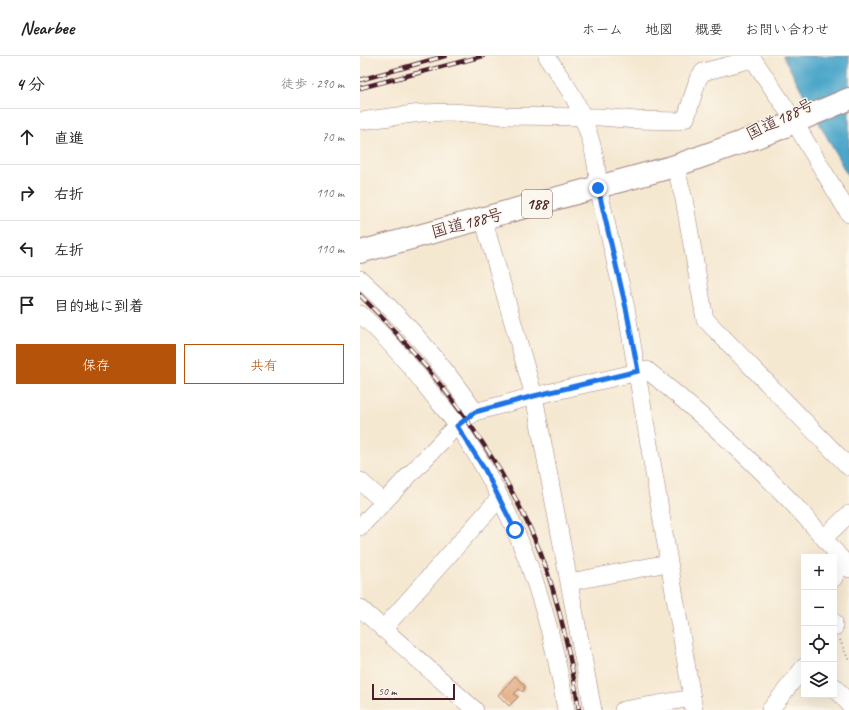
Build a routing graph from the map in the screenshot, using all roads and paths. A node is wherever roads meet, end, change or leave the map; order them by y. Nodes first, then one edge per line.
1 (547, 56) edge
2 (751, 56) edge
3 (849, 86) edge
4 (849, 99) edge
5 (800, 114) junction
6 (583, 117) junction
7 (360, 121) edge
8 (674, 166) junction
9 (598, 188) junction
10 (849, 214) edge
11 (483, 218) junction
12 (360, 252) edge
13 (360, 279) edge
14 (360, 314) edge
15 (638, 371) junction
16 (534, 396) junction
17 (475, 412) junction
18 (457, 426) junction
19 (849, 467) edge
20 (360, 481) edge
21 (501, 500) junction
22 (384, 502) junction
23 (849, 514) edge
24 (360, 527) edge
25 (825, 537) junction
26 (668, 563) junction
27 (845, 564) edge
28 (837, 574) edge
29 (570, 582) junction
30 (360, 608) edge
31 (383, 629) junction
32 (837, 633) edge
33 (849, 661) edge
34 (801, 671) edge
35 (837, 690) edge
36 (693, 704) edge
37 (849, 704) edge
38 (476, 710) edge
39 (566, 710) edge
40 (593, 710) edge
41 (623, 710) edge
42 (770, 710) edge

1 - 6 street
2 - 5 street
2 - 6 street
3 - 5 highway, 国道188号 / 188
4 - 5 highway, 国道188号 / 188
5 - 8 highway, 国道188号 / 188
5 - 10 street
6 - 7 street
6 - 9 street
8 - 9 highway, 国道188号 / 188
8 - 19 street
9 - 11 highway, 国道188号 / 188
9 - 15 street
11 - 12 highway, 国道188号 / 188
11 - 16 street
13 - 17 street
14 - 18 street
15 - 16 street
15 - 25 street
15 - 26 street
16 - 17 street
16 - 29 street
17 - 18 street
18 - 21 street
18 - 22 street
20 - 22 street
21 - 31 street
21 - 39 street
22 - 24 street
23 - 25 street
25 - 27 street
26 - 29 street
26 - 36 street
27 - 28 street
29 - 40 street
30 - 31 street
31 - 38 street
32 - 33 path
34 - 42 street
35 - 37 street
36 - 41 street

